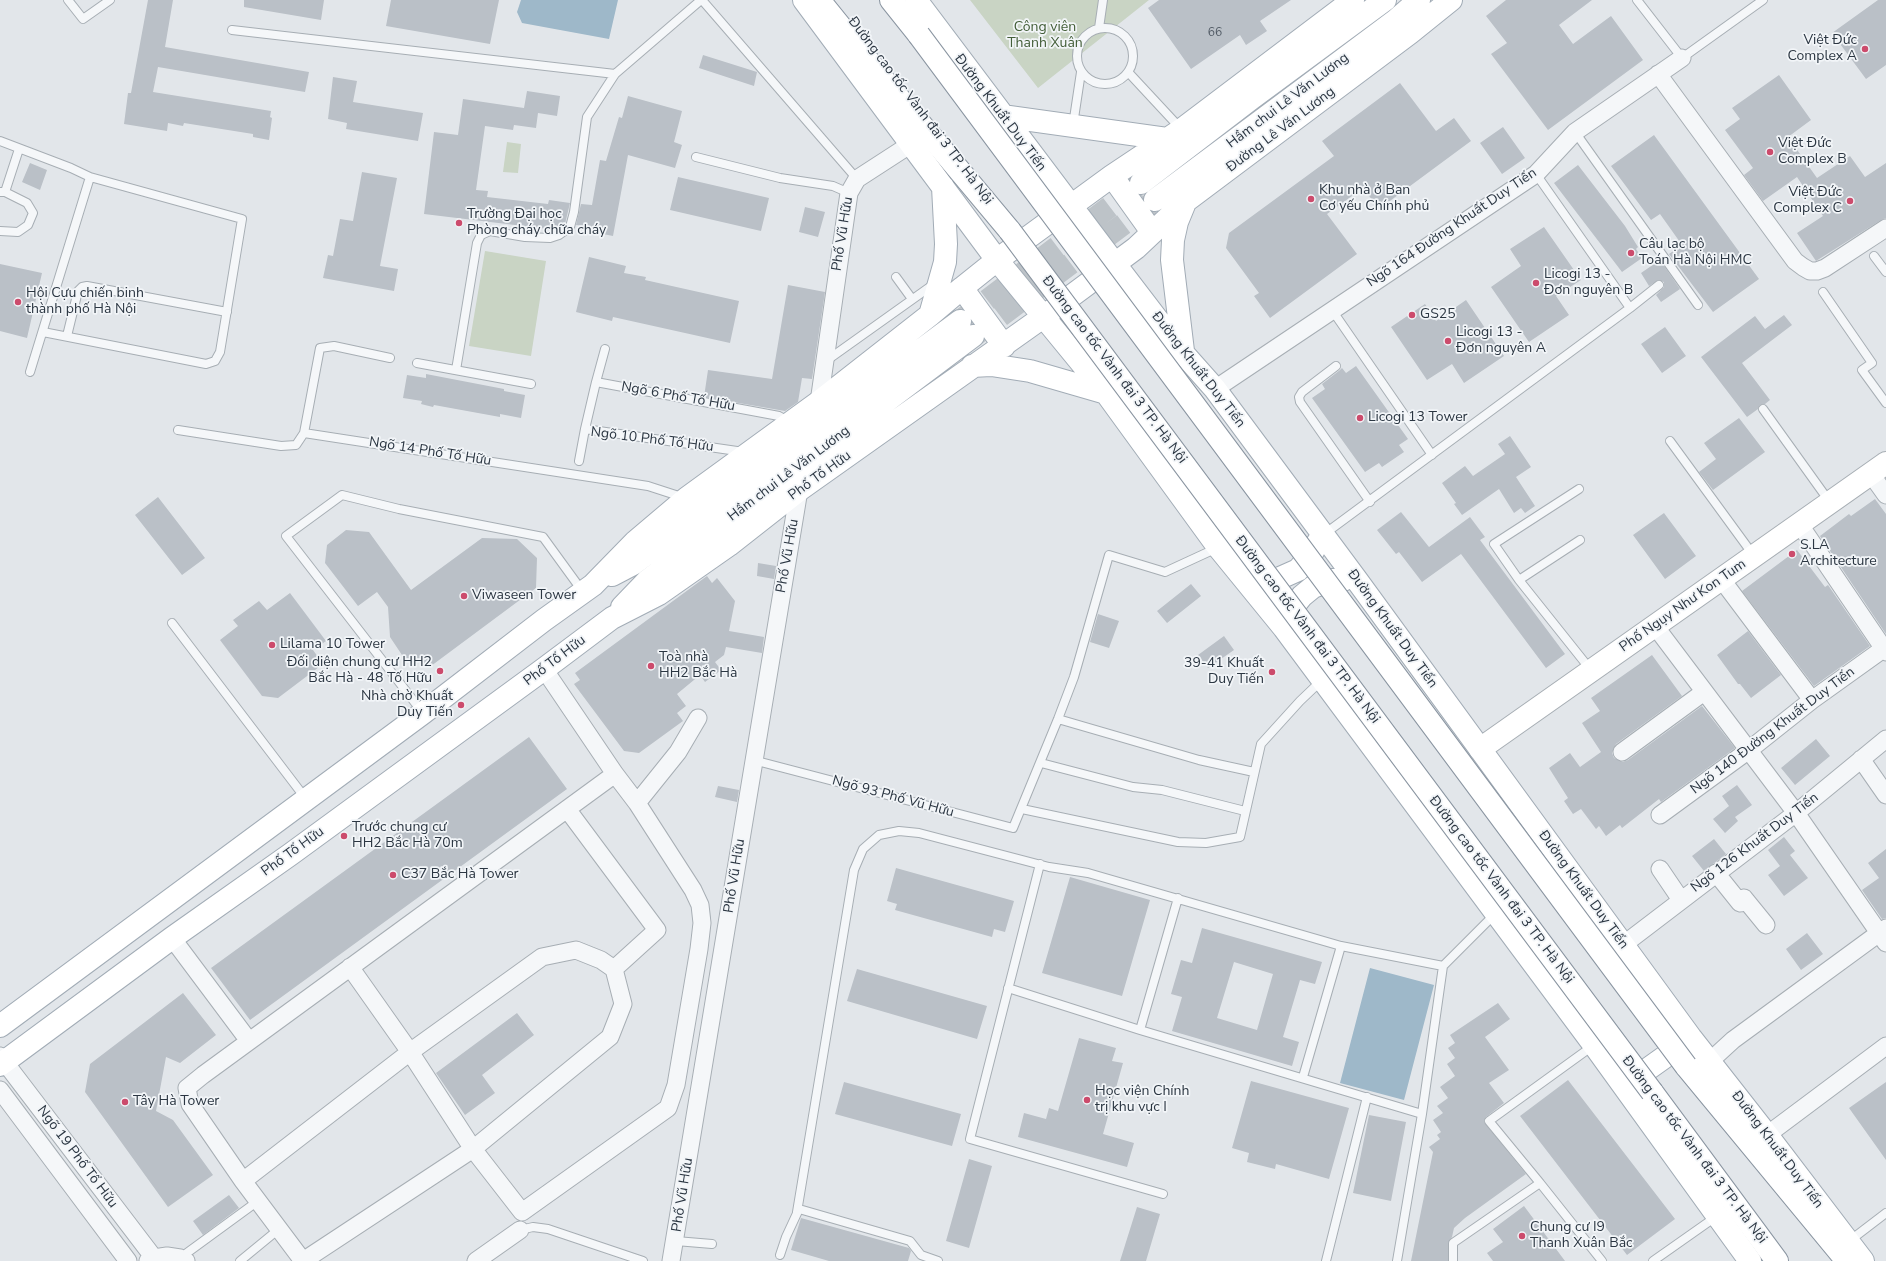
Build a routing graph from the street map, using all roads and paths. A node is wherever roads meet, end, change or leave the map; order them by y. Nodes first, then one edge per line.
1 (68, 0) edge
2 (110, 0) edge
3 (701, 0) edge
4 (804, 0) edge
5 (819, 0) edge
6 (837, 0) edge
7 (891, 0) edge
8 (895, 0) edge
9 (916, 0) edge
10 (1110, 0) edge
11 (1385, 0) edge
12 (1419, 0) edge
13 (1451, 0) edge
14 (1637, 0) edge
15 (1764, 0) edge
16 (1348, 2) edge
17 (1103, 3) edge
18 (1099, 28) junction
19 (232, 30) dead end
20 (919, 35) junction
21 (1682, 58) junction
22 (1081, 72) junction
23 (1128, 72) junction
24 (615, 74) junction
25 (1658, 74) junction
26 (1002, 116) junction
27 (1073, 126) junction
28 (1575, 132) junction
29 (1174, 135) junction
30 (0, 141) edge
31 (911, 144) junction
32 (19, 148) junction
33 (696, 157) dead end
34 (1536, 174) junction
35 (1112, 176) junction
36 (90, 177) junction
37 (1142, 183) tunnel mouth
38 (853, 186) junction
39 (943, 187) junction
40 (3, 192) edge
41 (1155, 200) tunnel mouth
42 (1186, 201) junction
43 (1071, 207) junction
44 (1886, 228) edge
45 (0, 231) edge
46 (1010, 231) junction
47 (1152, 232) junction
48 (1874, 256) dead end
49 (997, 260) junction
50 (1115, 264) junction
51 (1886, 272) edge
52 (896, 277) dead end
53 (941, 278) junction
54 (1659, 285) dead end
55 (962, 288) junction
56 (1823, 292) dead end
57 (912, 299) junction
58 (1698, 306) dead end
59 (1630, 308) junction
60 (1332, 310) junction
61 (227, 312) junction
62 (930, 315) junction
63 (1043, 317) junction
64 (43, 332) junction
65 (67, 336) junction
66 (1004, 346) junction
67 (605, 349) dead end
68 (1184, 353) junction
69 (390, 358) dead end
70 (417, 363) dead end
71 (824, 363) junction
72 (972, 366) junction
73 (1336, 366) dead end
74 (456, 370) junction
75 (30, 372) dead end
76 (596, 382) junction
77 (531, 384) dead end
78 (1215, 389) junction
79 (1106, 393) junction
80 (819, 402) junction
81 (1886, 403) edge
82 (1763, 409) dead end
83 (791, 422) junction
84 (585, 429) junction
85 (178, 430) dead end
86 (304, 433) junction
87 (1670, 441) dead end
88 (749, 453) junction
89 (1432, 455) junction
90 (579, 461) dead end
91 (1879, 469) edge
92 (1579, 489) dead end
93 (799, 490) junction
94 (1886, 495) edge
95 (687, 498) junction
96 (1370, 502) junction
97 (1831, 503) junction
98 (1800, 525) junction
99 (1322, 536) junction
100 (1580, 540) dead end
101 (1218, 547) junction
102 (1755, 556) junction
103 (1356, 579) junction
104 (1519, 580) junction
105 (1722, 580) junction
106 (1248, 586) junction
107 (588, 589) junction
108 (612, 618) junction
109 (172, 623) dead end
110 (1655, 626) junction
111 (1284, 628) junction
112 (1885, 649) edge
113 (544, 669) junction
114 (1591, 670) junction
115 (1321, 681) junction
116 (1704, 692) junction
117 (1812, 700) junction
118 (423, 713) junction
119 (698, 718) dead end
120 (1058, 719) junction
121 (1886, 739) edge
122 (1480, 749) junction
123 (1749, 750) junction
124 (1622, 752) dead end
125 (1861, 759) junction
126 (753, 760) junction
127 (1041, 762) junction
128 (1254, 772) junction
129 (615, 774) junction
130 (1886, 795) edge
131 (306, 799) junction
132 (637, 803) junction
133 (567, 809) junction
134 (1022, 809) junction
135 (1245, 811) junction
136 (1796, 813) junction
137 (1660, 816) dead end
138 (1040, 864) junction
139 (1660, 869) dead end
140 (1716, 873) junction
141 (1178, 898) junction
142 (1680, 900) junction
143 (1495, 914) junction
144 (1766, 925) dead end
145 (1884, 935) edge
146 (172, 938) junction
147 (1623, 945) junction
148 (1340, 946) junction
149 (1443, 966) junction
150 (350, 967) junction
151 (614, 970) junction
152 (1008, 988) junction
153 (0, 1026) edge
154 (1140, 1030) junction
155 (1691, 1038) junction
156 (248, 1042) junction
157 (1594, 1045) junction
158 (1886, 1046) edge
159 (410, 1052) junction
160 (2, 1061) edge
161 (1709, 1062) junction
162 (1686, 1066) junction
163 (1303, 1077) junction
164 (1624, 1086) junction
165 (0, 1090) edge
166 (1652, 1092) junction
167 (1367, 1097) junction
168 (1422, 1114) junction
169 (1767, 1135) junction
170 (473, 1149) junction
171 (243, 1181) junction
172 (1540, 1183) junction
173 (1163, 1194) dead end
174 (258, 1200) junction
175 (797, 1212) junction
176 (1886, 1213) edge
177 (1718, 1216) junction
178 (279, 1229) junction
179 (520, 1230) joint
180 (676, 1241) junction
181 (712, 1244) dead end
182 (1847, 1252) edge
183 (780, 1255) dead end
184 (151, 1259) edge
185 (183, 1259) edge
186 (128, 1261) edge
187 (240, 1261) edge
188 (303, 1261) edge
189 (476, 1261) edge
190 (643, 1261) edge
191 (671, 1261) edge
192 (938, 1261) edge
193 (1326, 1261) edge
194 (1397, 1261) edge
195 (1453, 1261) edge
196 (1602, 1261) edge
197 (1653, 1261) edge
198 (1750, 1261) edge
199 (1768, 1261) edge
200 (1776, 1261) edge
201 (1830, 1261) edge
202 (1863, 1261) edge

1 - 2 lane
3 - 24 lane
3 - 38 lane
4 - 31 main road
5 - 46 main road
6 - 46 main road, Đường cao tốc Vành đai 3 TP. Hà Nội
7 - 20 main road
8 - 20 main road
9 - 26 main road, Đường Khuất Duy Tiến
10 - 17 lane
11 - 37 main road, Hầm chui Lê Văn Lương
12 - 41 main road, Hầm chui Lê Văn Lương
13 - 42 main road, Đường Lê Văn Lương
14 - 21 lane
15 - 21 lane
16 - 29 main road
17 - 18 lane
18 - 22 lane
18 - 23 lane
19 - 24 lane
20 - 162 main road, bridge
21 - 25 street, Ngõ 164 Đường Khuất Duy Tiến
22 - 23 lane
22 - 27 lane
23 - 29 lane
24 - 74 lane
25 - 28 street, Ngõ 164 Đường Khuất Duy Tiến
25 - 44 street
26 - 27 main road
26 - 43 main road, Đường Khuất Duy Tiến
27 - 29 main road
28 - 34 street, Ngõ 164 Đường Khuất Duy Tiến
28 - 58 lane
29 - 35 main road
30 - 32 lane
31 - 38 street, Phố Vũ Hữu
31 - 39 main road
32 - 36 lane
32 - 40 lane
33 - 38 lane
34 - 59 lane
34 - 60 street, Ngõ 164 Đường Khuất Duy Tiến
35 - 43 main road
35 - 47 main road
36 - 61 lane
36 - 64 lane
38 - 71 street, Phố Vũ Hữu
39 - 49 main road
39 - 53 main road
40 - 45 lane
42 - 47 main road, Đường Lê Văn Lương
42 - 68 main road
43 - 49 main road
43 - 50 main road, Đường Khuất Duy Tiến
46 - 166 main road, Đường cao tốc Vành đai 3 TP. Hà Nội, bridge
47 - 50 main road, Đường Lê Văn Lương
48 - 51 lane
49 - 55 main road
49 - 63 main road
50 - 63 main road, Phố Tố Hữu
50 - 68 main road, Đường Khuất Duy Tiến
52 - 57 lane
53 - 57 lane
53 - 62 main road
54 - 59 lane
55 - 62 main road
55 - 66 main road
56 - 81 lane
57 - 71 lane
59 - 89 lane
60 - 78 street, Ngõ 164 Đường Khuất Duy Tiến
60 - 89 lane
61 - 65 lane
61 - 65 lane
62 - 80 main road
63 - 66 main road, Phố Tố Hữu
63 - 79 main road
64 - 65 lane
64 - 75 lane
66 - 72 main road, Phố Tố Hữu
67 - 76 lane
68 - 78 main road, Đường Khuất Duy Tiến
69 - 86 lane
70 - 74 lane
71 - 80 street, Phố Vũ Hữu
72 - 79 main road
72 - 93 main road, Phố Tố Hữu
73 - 96 lane
74 - 77 lane
76 - 83 lane, Ngõ 6 Phố Tố Hữu
76 - 84 lane
78 - 99 main road, Đường Khuất Duy Tiến
79 - 101 main road
80 - 83 main road
82 - 97 lane
83 - 88 main road
84 - 88 lane, Ngõ 10 Phố Tố Hữu
84 - 90 lane, Ngõ 10 Phố Tố Hữu
85 - 86 lane
86 - 95 lane, Ngõ 14 Phố Tố Hữu
87 - 102 lane
88 - 95 main road
89 - 96 lane
91 - 94 street
91 - 97 main road, Phố Ngụy Như Kon Tum
92 - 104 lane
93 - 108 main road, Phố Tố Hữu
93 - 126 street, Phố Vũ Hữu
95 - 107 main road
96 - 99 lane
97 - 98 main road, Phố Ngụy Như Kon Tum
98 - 102 main road, Phố Ngụy Như Kon Tum
98 - 112 street
99 - 103 main road, Đường Khuất Duy Tiến
99 - 106 main road
100 - 104 lane
101 - 106 main road
101 - 120 lane
102 - 105 main road, Phố Ngụy Như Kon Tum
103 - 111 main road
103 - 122 main road, Đường Khuất Duy Tiến
104 - 114 lane
105 - 110 main road, Phố Ngụy Như Kon Tum
105 - 117 street
106 - 111 main road
107 - 108 main road, Hầm chui Lê Văn Lương
107 - 118 main road
107 - 118 lane
108 - 113 main road, Phố Tố Hữu
109 - 131 lane
110 - 114 main road, Phố Ngụy Như Kon Tum
110 - 116 street
111 - 115 main road
112 - 117 street, Ngõ 140 Đường Khuất Duy Tiến
113 - 129 street
113 - 146 main road, Phố Tố Hữu
114 - 122 main road, Phố Ngụy Như Kon Tum
115 - 128 lane
115 - 143 main road
116 - 123 street
116 - 124 street
117 - 123 street, Ngõ 140 Đường Khuất Duy Tiến
118 - 131 main road
119 - 132 street
120 - 127 lane
120 - 128 lane
121 - 125 street, Ngõ 126 Khuất Duy Tiến
122 - 147 main road, Đường Khuất Duy Tiến
123 - 136 street
123 - 137 street, Ngõ 140 Đường Khuất Duy Tiến
125 - 130 street
125 - 136 street, Ngõ 126 Khuất Duy Tiến
126 - 134 lane, Ngõ 93 Phố Vũ Hữu
126 - 180 street, Phố Vũ Hữu
127 - 134 lane
127 - 135 lane
128 - 135 lane
129 - 132 street
129 - 133 street
131 - 153 main road
132 - 170 street
133 - 150 street
133 - 151 street
134 - 135 lane
136 - 140 street, Ngõ 126 Khuất Duy Tiến
136 - 145 street
138 - 141 lane
138 - 152 lane
138 - 175 lane
139 - 142 street
140 - 142 street, Ngõ 126 Khuất Duy Tiến
140 - 144 street
141 - 148 lane
141 - 154 lane
142 - 147 street, Ngõ 126 Khuất Duy Tiến
143 - 149 lane
143 - 157 main road
145 - 161 street
146 - 156 street
146 - 160 main road, Phố Tố Hữu
147 - 155 main road, Đường Khuất Duy Tiến
148 - 149 lane
148 - 163 lane
149 - 168 lane
150 - 156 street
150 - 159 street
151 - 159 street
151 - 170 street
152 - 154 lane
152 - 173 lane
154 - 163 lane
155 - 161 main road, Đường Khuất Duy Tiến
155 - 164 main road
156 - 171 street
157 - 164 main road
157 - 172 lane
158 - 169 street
159 - 170 street
159 - 171 street
160 - 184 street, Ngõ 19 Phố Tố Hữu
161 - 169 main road, Đường Khuất Duy Tiến
162 - 182 main road
162 - 201 main road
163 - 167 lane
164 - 177 main road
165 - 186 street, Ngõ 19 Phố Tố Hữu
166 - 199 main road
166 - 200 main road, Đường cao tốc Vành đai 3 TP. Hà Nội
167 - 168 lane
167 - 193 lane
168 - 194 lane
169 - 182 main road, Đường Khuất Duy Tiến
170 - 188 street
171 - 174 street
172 - 195 lane
172 - 196 lane
174 - 178 street
174 - 185 lane
175 - 183 lane
175 - 192 lane
176 - 182 lane
177 - 197 lane
177 - 198 main road
178 - 187 lane
178 - 188 street
179 - 189 street
179 - 190 lane
180 - 181 lane
180 - 191 street, Phố Vũ Hữu
182 - 202 main road, Đường Khuất Duy Tiến
184 - 185 street

